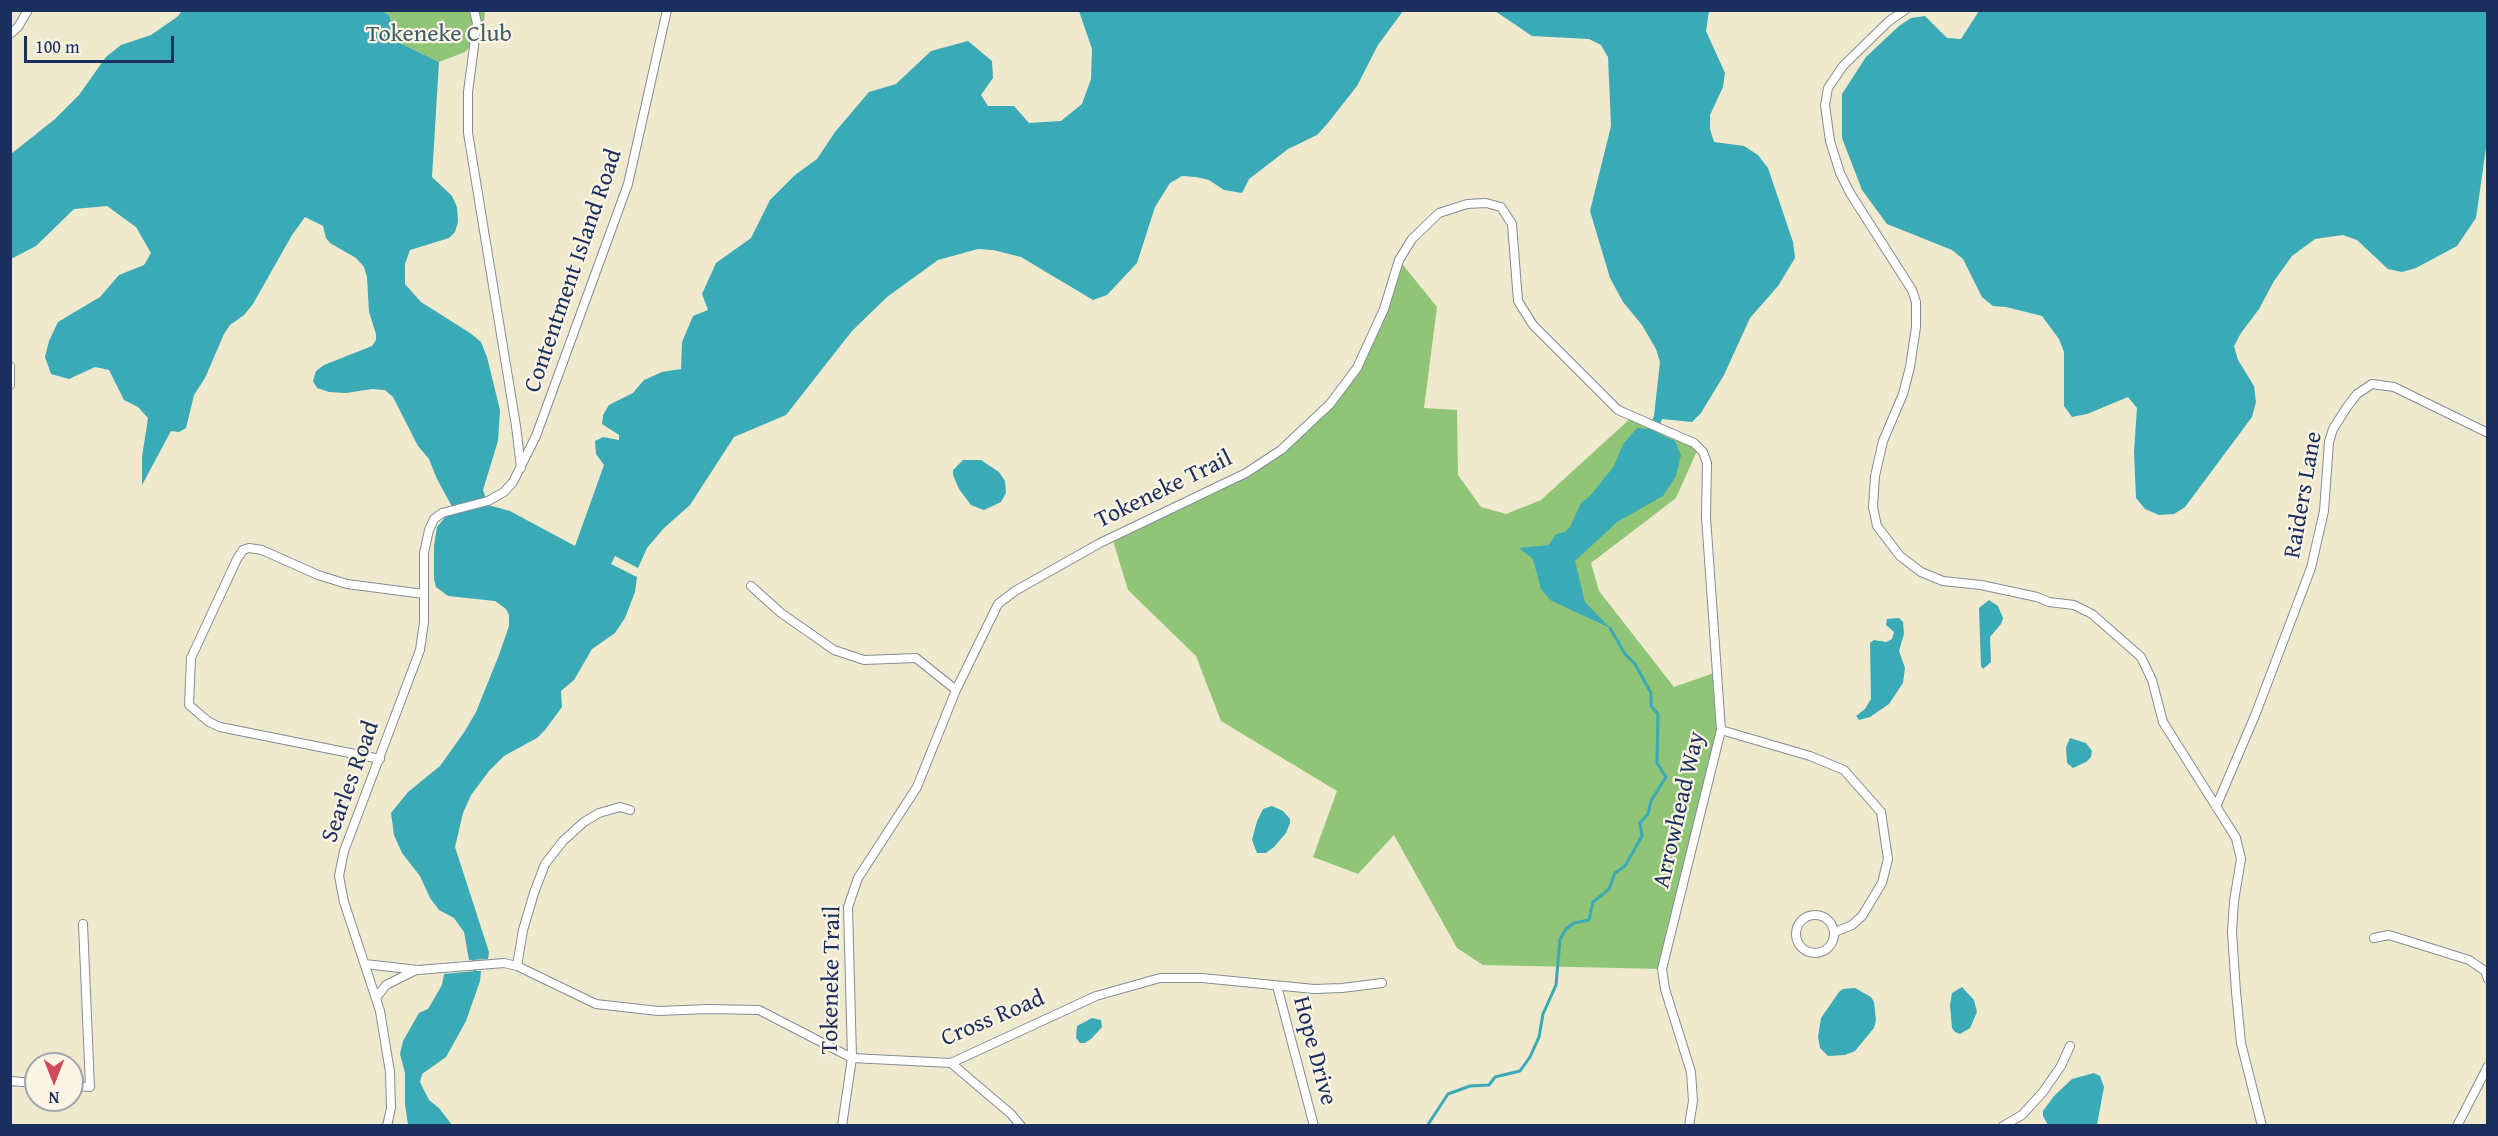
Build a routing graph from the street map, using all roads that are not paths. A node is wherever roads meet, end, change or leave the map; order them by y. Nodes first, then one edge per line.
1 (28, 10) edge
2 (474, 10) edge
3 (667, 10) edge
4 (1905, 10) edge
5 (10, 34) edge
6 (10, 366) edge
7 (10, 385) edge
8 (1649, 423) joint
9 (2487, 433) edge
10 (521, 468) junction
11 (498, 496) joint
12 (751, 586) dead end
13 (424, 594) junction
14 (956, 690) junction
15 (1721, 730) junction
16 (380, 759) junction
17 (2216, 807) junction
18 (630, 810) dead end
19 (83, 924) dead end
20 (1835, 932) junction
21 (2373, 938) dead end
22 (365, 964) junction
23 (518, 966) junction
24 (418, 970) junction
25 (2487, 978) edge
26 (1382, 983) dead end
27 (1277, 986) junction
28 (376, 998) junction
29 (2070, 1046) dead end
30 (852, 1058) junction
31 (951, 1063) junction
32 (2487, 1066) edge
33 (84, 1087) edge
34 (387, 1125) edge
35 (842, 1125) edge
36 (1021, 1125) edge
37 (1314, 1125) edge
38 (1689, 1125) edge
39 (2003, 1125) edge
40 (2262, 1125) edge
41 (2457, 1125) edge

1 - 5 street
2 - 10 street
3 - 10 street, Contentment Island Road
4 - 17 street
6 - 7 street
8 - 14 street, Tokeneke Trail
8 - 15 street, Arrowhead Way
9 - 17 street, Raiders Lane
10 - 11 street, Contentment Island Road
11 - 13 street, Searles Road
12 - 14 street
13 - 16 street, Searles Road
13 - 16 street
14 - 30 street, Tokeneke Trail
15 - 20 street
15 - 38 street, Arrowhead Way
16 - 22 street, Searles Road
17 - 40 street
18 - 23 street
19 - 33 street
20 - 20 street
21 - 25 street
22 - 24 street, Cross Road
22 - 28 street, Searles Road
23 - 24 street, Cross Road
23 - 30 street, Cross Road
24 - 28 street, Cross Road
26 - 27 street, Cross Road
27 - 31 street, Cross Road
27 - 37 street, Hope Drive
28 - 34 street, Searles Road
29 - 39 street
30 - 31 street, Cross Road
30 - 35 street, Tokeneke Trail
31 - 36 street
32 - 41 street

